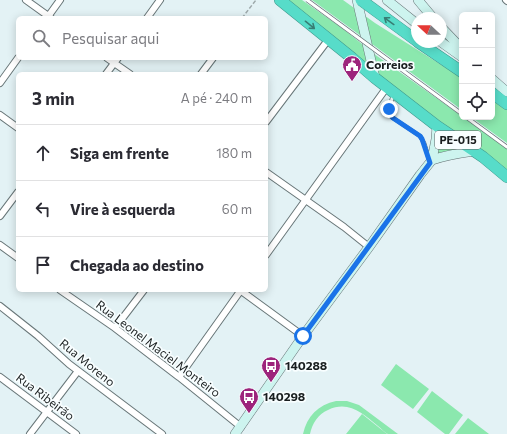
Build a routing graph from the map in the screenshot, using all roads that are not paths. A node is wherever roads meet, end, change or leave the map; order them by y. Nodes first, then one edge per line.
1 (26, 0) edge
2 (60, 0) edge
3 (160, 0) edge
4 (280, 0) edge
5 (307, 0) edge
6 (357, 0) edge
7 (387, 0) edge
8 (418, 0) edge
9 (361, 3) edge
10 (396, 4) edge
11 (428, 12) edge
12 (47, 16) edge
13 (49, 16) edge
14 (148, 16) edge
15 (411, 18) edge
16 (447, 33) edge
17 (411, 37) edge
18 (328, 40) junction
19 (447, 47) edge
20 (427, 48) edge
21 (461, 48) edge
22 (459, 55) edge
23 (17, 60) edge
24 (116, 60) edge
25 (212, 60) edge
26 (459, 70) edge
27 (107, 72) edge
28 (128, 72) edge
29 (202, 72) edge
30 (375, 78) junction
31 (495, 82) edge
32 (0, 84) edge
33 (390, 90) junction
34 (507, 92) edge
35 (495, 95) edge
36 (507, 104) edge
37 (459, 112) edge
38 (0, 115) edge
39 (268, 119) edge
40 (470, 120) edge
41 (437, 126) junction
42 (16, 127) edge
43 (507, 147) edge
44 (474, 151) junction
45 (431, 162) junction
46 (268, 173) edge
47 (507, 177) edge
48 (16, 195) edge
49 (306, 201) junction
50 (0, 216) edge
51 (0, 245) edge
52 (369, 247) junction
53 (268, 252) edge
54 (16, 257) edge
55 (63, 292) edge
56 (142, 292) edge
57 (240, 292) edge
58 (244, 292) edge
59 (0, 306) edge
60 (115, 328) junction
61 (303, 336) junction
62 (78, 371) junction
63 (179, 377) junction
64 (1, 380) edge
65 (47, 412) junction
66 (238, 431) edge
67 (30, 434) edge
68 (76, 434) edge
69 (162, 434) edge

1 - 12 street
2 - 13 street
3 - 14 street
4 -> 18 highway, PE-015
5 - 37 lane, bridge
6 - 9 street
7 - 10 street
8 - 11 street
17 -> 9 highway, bridge
9 - 30 street
10 - 15 street
16 - 21 street
18 - 30 highway, PE-015
18 - 39 street
19 - 22 street
20 - 26 highway
23 - 32 street
24 - 27 street
24 - 28 street
25 - 29 street
30 - 33 highway, PE-015
31 - 34 street
33 - 41 highway, PE-015
33 - 45 lane
33 - 49 street
35 - 36 highway
38 - 42 street
40 - 43 lane
41 - 44 highway, PE-015
41 - 45 street
44 - 45 street
44 - 47 highway, PE-015
45 - 52 street
46 - 49 street
48 - 50 street
49 - 52 street
49 - 53 street
51 - 54 street
52 - 61 street
55 - 60 street, Rua Leonel Maciel Monteiro
56 - 60 street
57 - 63 street
58 - 61 street
59 - 62 street, Rua Moreno
60 - 63 street, Rua Leonel Maciel Monteiro
61 - 66 street
62 - 65 street
62 - 69 street, Rua Moreno
63 - 66 street, Rua Leonel Maciel Monteiro
64 - 65 street, Rua Ribeirão
65 - 67 street
65 - 68 street, Rua Ribeirão

